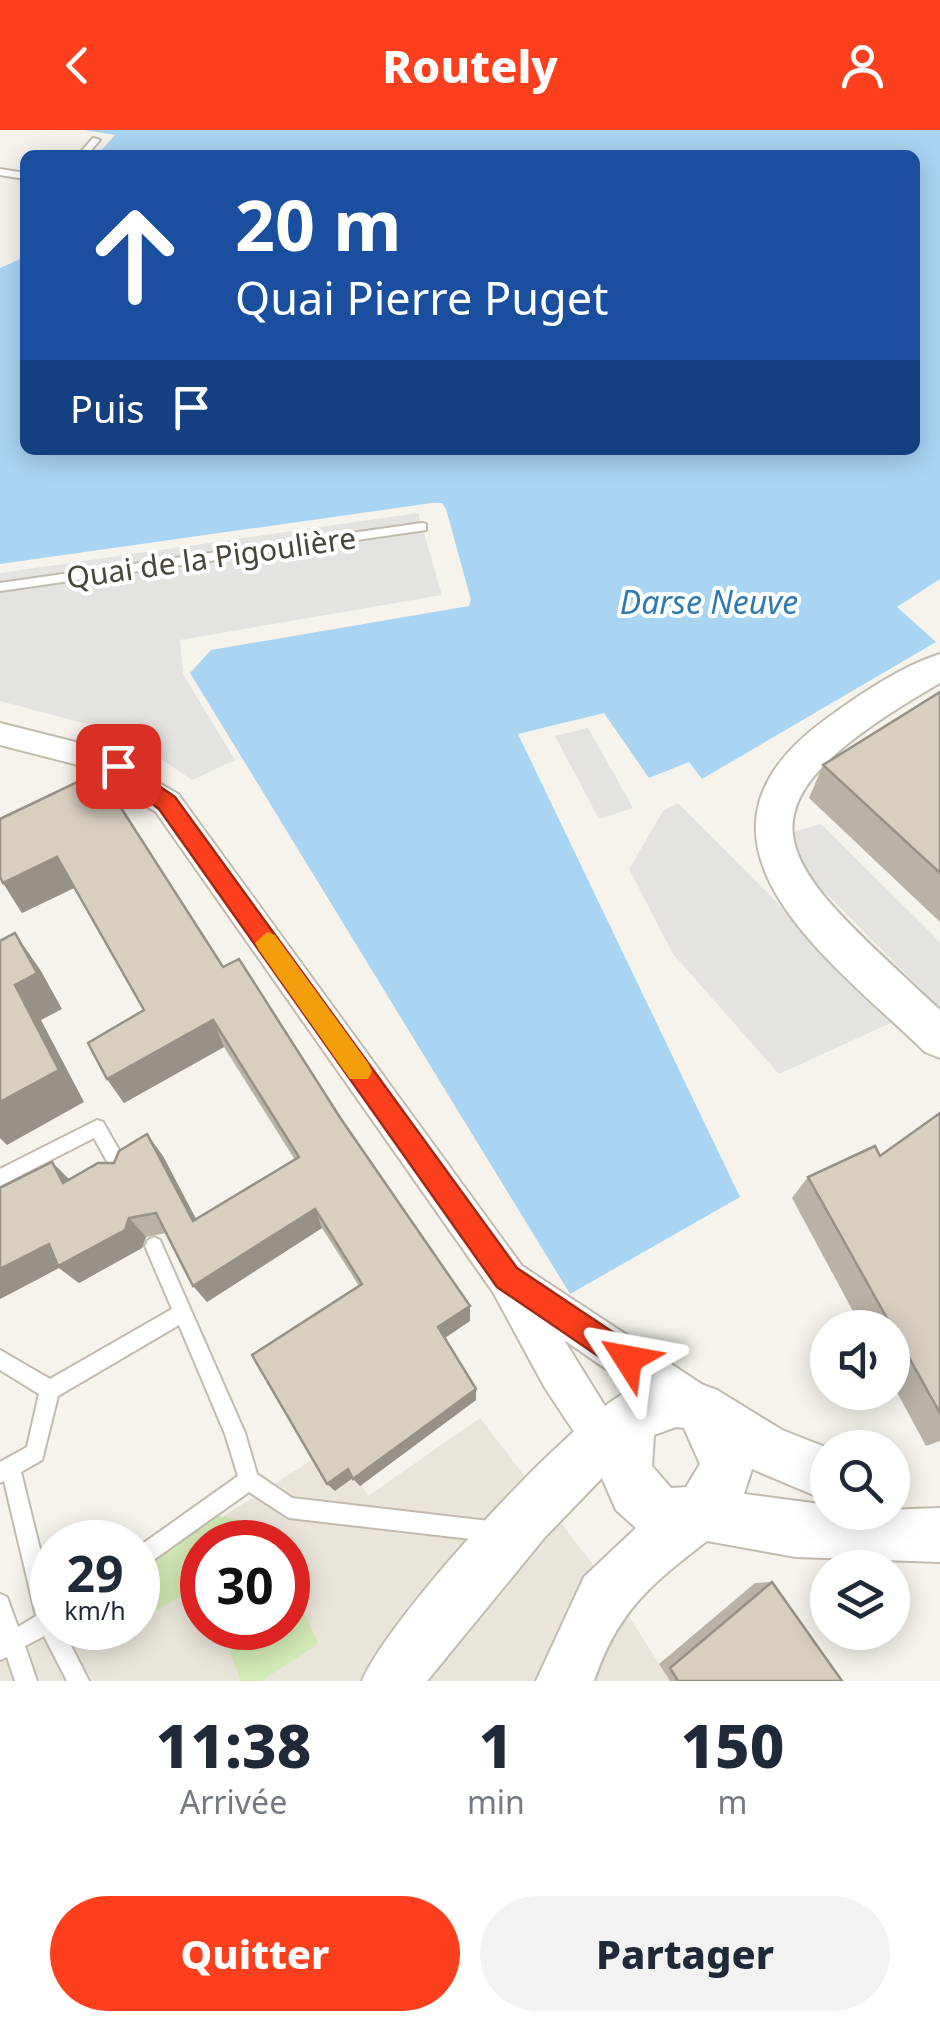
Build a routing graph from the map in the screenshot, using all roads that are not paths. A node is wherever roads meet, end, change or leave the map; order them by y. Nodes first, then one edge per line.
1 (96, 140) dead end
2 (87, 150) edge
3 (422, 527) dead end
4 (0, 587) edge
5 (940, 667) edge
6 (0, 734) edge
7 (940, 1038) edge
8 (124, 1175) edge
9 (0, 1178) edge
10 (154, 1246) edge
11 (507, 1278) junction
12 (184, 1312) junction
13 (0, 1359) edge
14 (50, 1390) junction
15 (703, 1411) junction
16 (621, 1425) junction
17 (810, 1467) edge
18 (5, 1470) edge
19 (249, 1480) junction
20 (698, 1513) junction
21 (910, 1516) edge
22 (528, 1518) junction
23 (940, 1532) edge
24 (160, 1543) edge
25 (30, 1554) edge
26 (0, 1604) edge
27 (30, 1632) edge
28 (5, 1646) edge
29 (64, 1650) edge
30 (566, 1680) edge
31 (26, 1681) edge
32 (78, 1681) edge
33 (391, 1681) edge

1 - 2 lane
3 - 4 lane, Quai de la Pigoulière
5 - 7 street
6 - 11 street
8 - 9 lane
10 - 12 lane
11 - 15 street
11 - 16 street
12 - 14 lane
12 - 19 lane
13 - 14 lane
14 - 18 lane
15 - 16 street
15 - 17 street
15 - 20 street
16 - 20 street
16 - 22 street
18 - 25 lane
19 - 22 lane
19 - 24 lane
20 - 23 street
20 - 30 street
21 - 23 street
22 - 33 street
26 - 28 lane
27 - 28 lane
28 - 31 lane
29 - 32 lane

